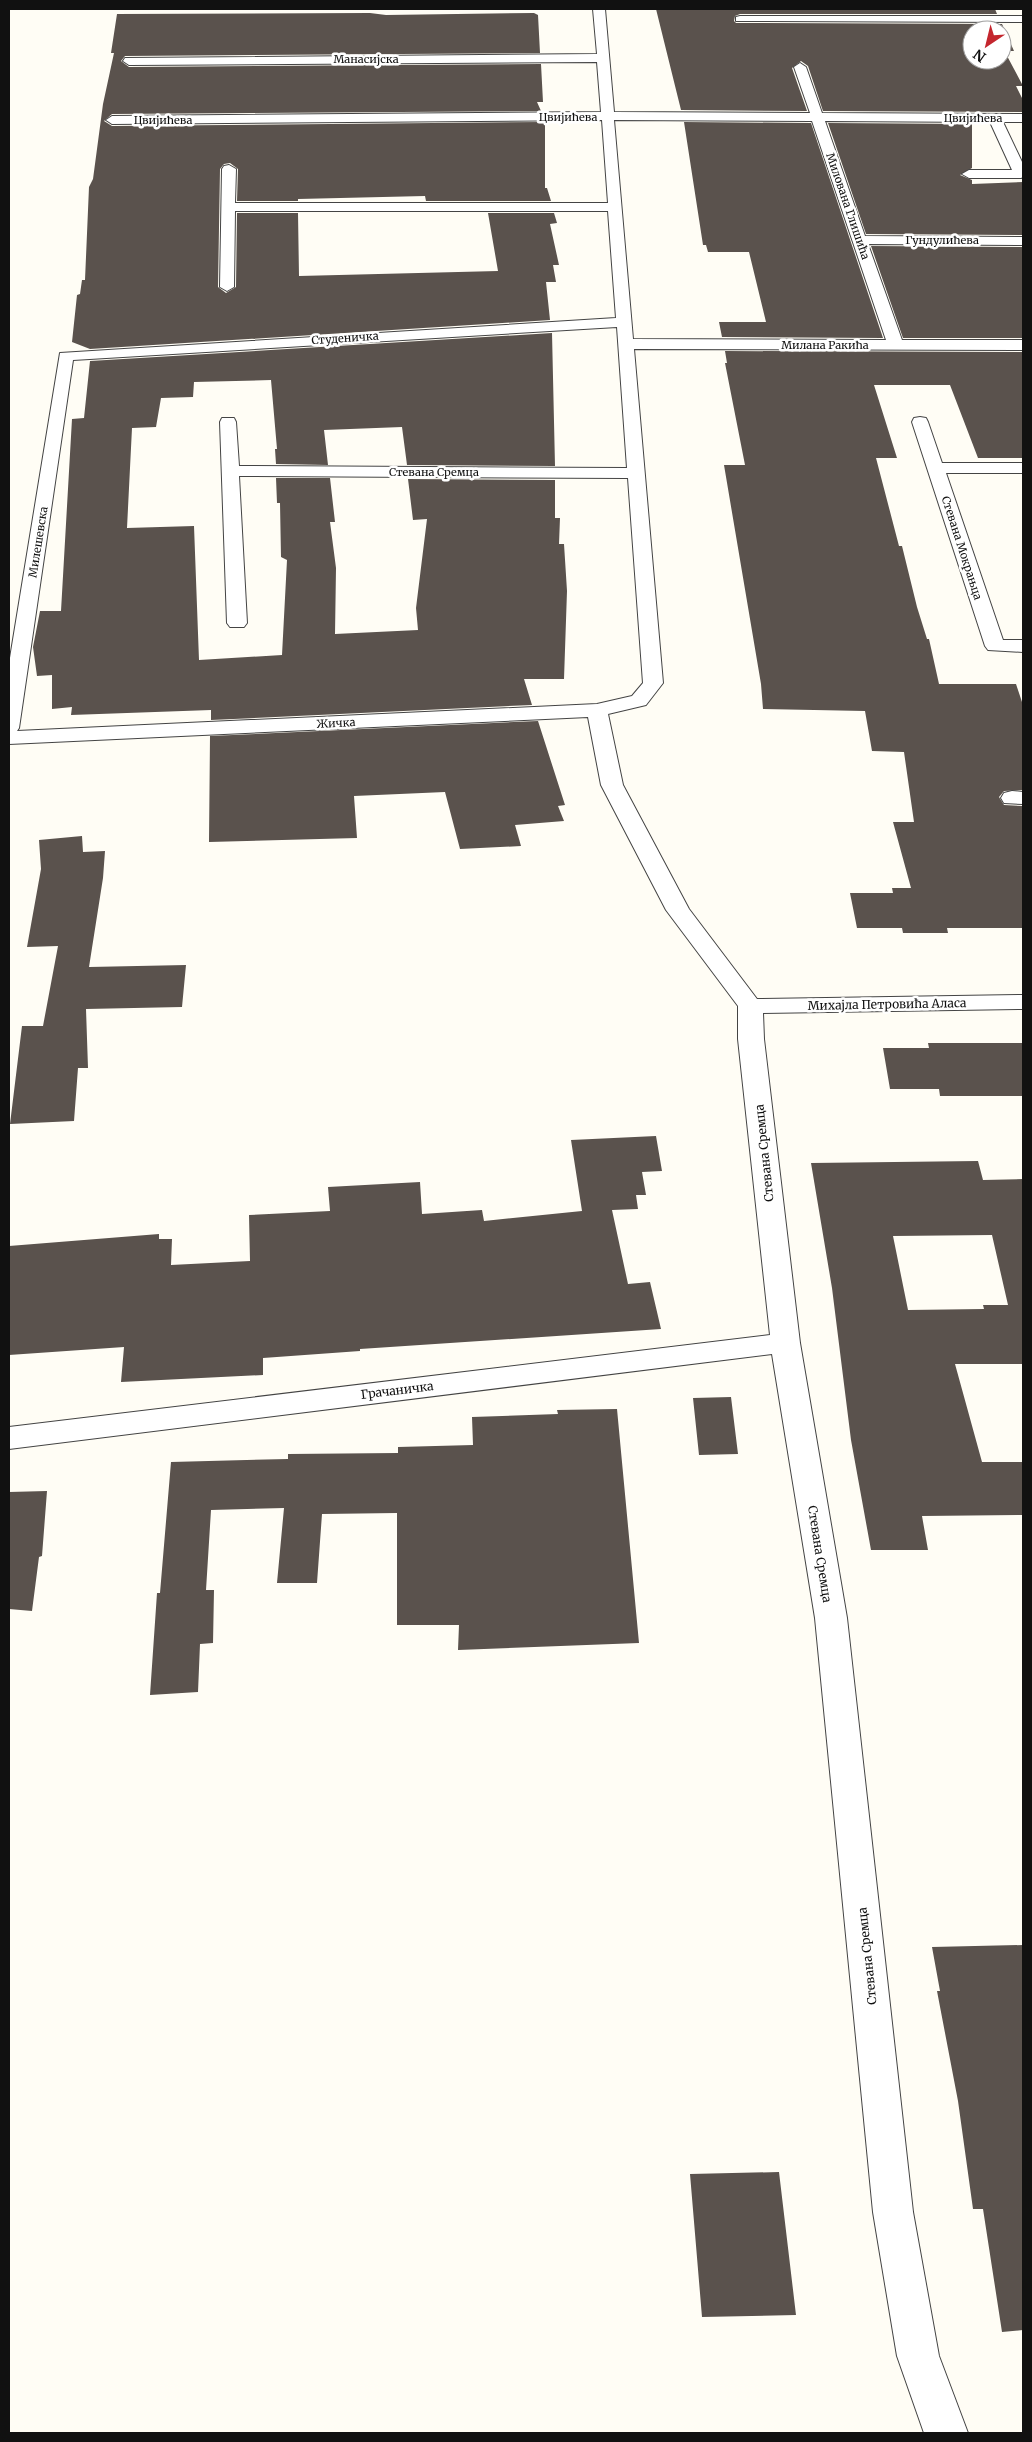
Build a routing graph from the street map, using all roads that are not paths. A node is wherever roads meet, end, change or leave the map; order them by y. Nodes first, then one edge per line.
1 (599, 9) edge
2 (789, 14) edge
3 (740, 19) dead end
4 (1023, 19) edge
5 (603, 58) junction
6 (129, 61) dead end
7 (800, 67) dead end
8 (608, 116) junction
9 (818, 118) junction
10 (995, 118) junction
11 (1023, 118) edge
12 (112, 120) dead end
13 (229, 169) dead end
14 (968, 174) dead end
15 (229, 207) junction
16 (615, 207) junction
17 (861, 240) junction
18 (1023, 241) edge
19 (227, 287) dead end
20 (624, 322) junction
21 (626, 344) junction
22 (1023, 344) edge
23 (896, 345) junction
24 (66, 356) joint
25 (228, 422) dead end
26 (920, 422) dead end
27 (935, 468) junction
28 (1023, 468) edge
29 (232, 471) junction
30 (637, 473) junction
31 (18, 607) edge
32 (237, 623) dead end
33 (1023, 646) edge
34 (597, 710) junction
35 (9, 728) edge
36 (9, 738) edge
37 (1023, 1002) edge
38 (750, 1006) junction
39 (785, 1343) junction
40 (9, 1438) edge
41 (946, 2433) edge

1 - 5 street
2 - 3 street
2 - 4 street
5 - 6 street, Манасијска
5 - 8 street
7 - 9 street, Милована Глишића
8 - 9 street, Цвијићева
8 - 12 street, Цвијићева
8 - 16 street
9 - 10 street, Цвијићева
9 - 17 street, Милована Глишића
10 - 11 street, Цвијићева
10 - 14 street
13 - 15 street
15 - 16 street
15 - 19 street
16 - 20 street
17 - 18 street, Гундулићева
17 - 23 street, Милована Глишића
20 - 21 street
20 - 24 street, Студеничка
21 - 23 street, Милана Ракића
21 - 30 street
22 - 23 street, Милана Ракића
24 - 31 street, Милешевска
25 - 29 street
26 - 27 street, Стевана Мокрањца
27 - 28 street
27 - 33 street, Стевана Мокрањца
29 - 30 street, Стевана Сремца
29 - 32 street
30 - 34 street, Жичка
31 - 35 street, Милешевска
34 - 36 street, Жичка
34 - 38 street
37 - 38 street, Михајла Петровића Аласа
38 - 39 street, Стевана Сремца
39 - 40 street, Грачаничка
39 - 41 street, Стевана Сремца

